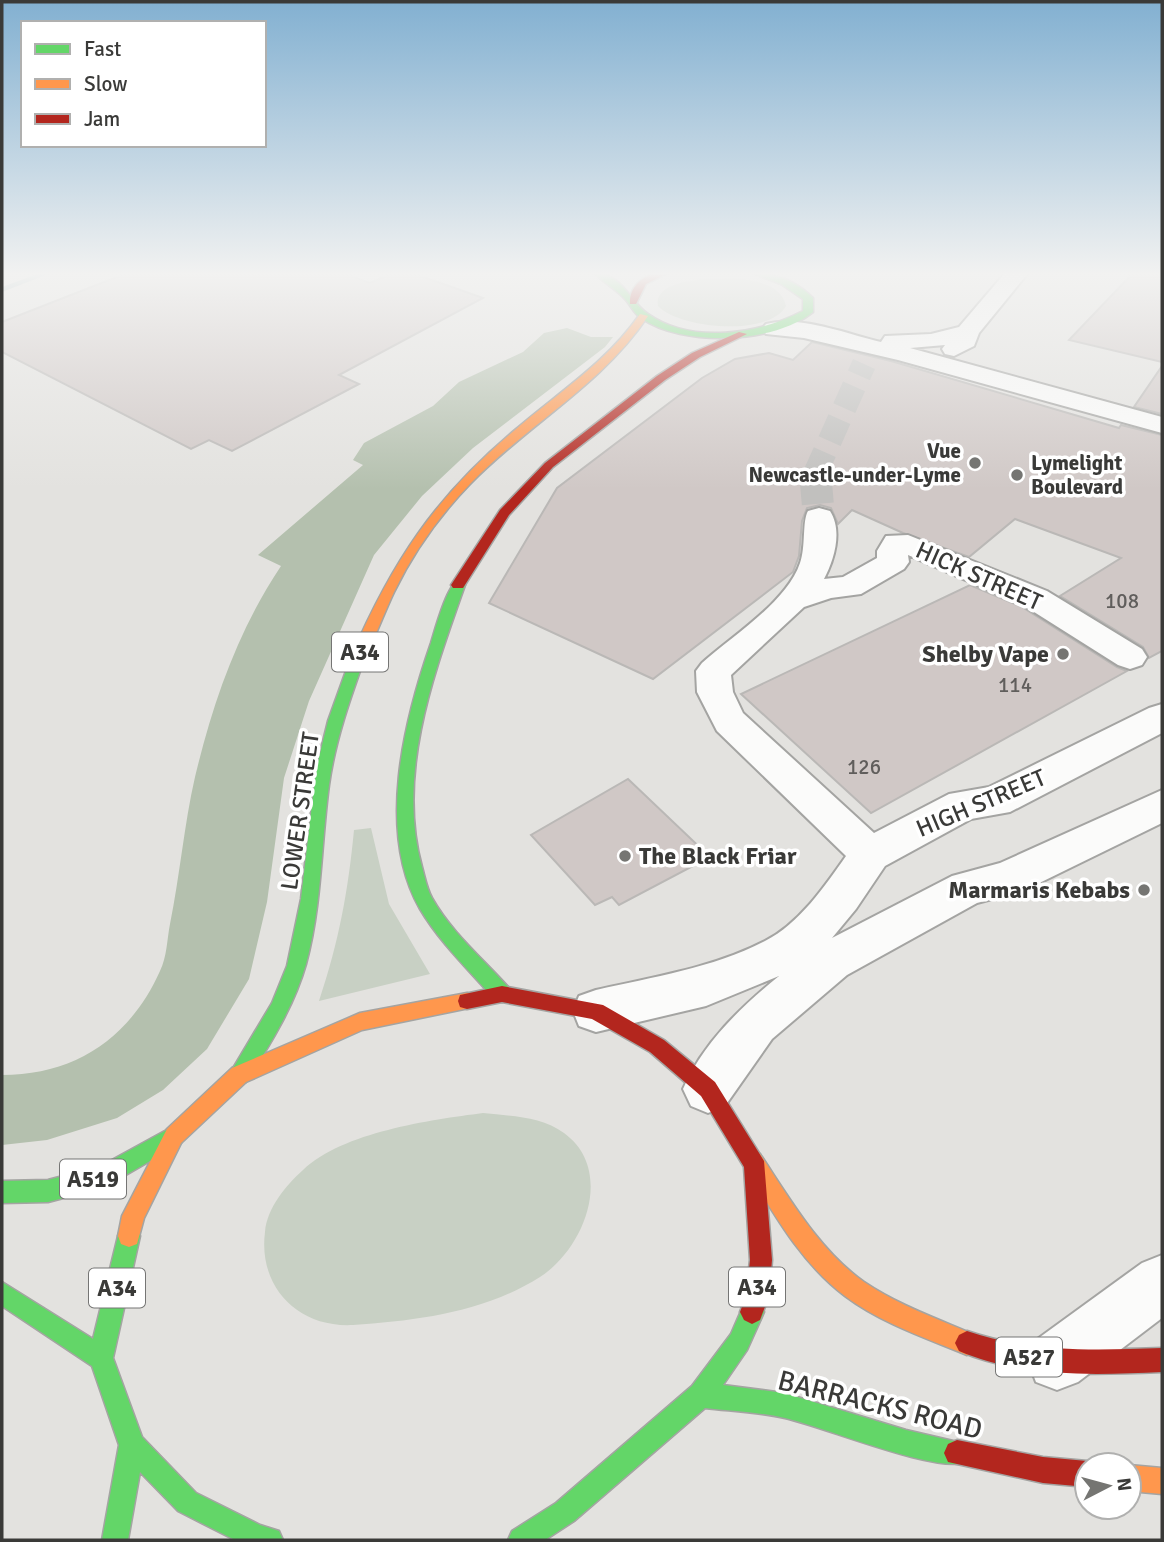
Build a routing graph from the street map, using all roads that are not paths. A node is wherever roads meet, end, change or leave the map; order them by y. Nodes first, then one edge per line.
1 (626, 345) edge
2 (718, 345) edge
3 (840, 345) edge
4 (960, 345) edge
5 (904, 354) junction
6 (1162, 425) edge
7 (818, 517) tunnel mouth
8 (796, 599) junction
9 (1130, 657) dead end
10 (1162, 717) edge
11 (1162, 806) edge
12 (870, 854) junction
13 (502, 994) junction
14 (596, 1011) junction
15 (239, 1075) junction
16 (708, 1089) junction
17 (174, 1136) junction
18 (754, 1164) junction
19 (2, 1192) edge
20 (1162, 1283) edge
21 (2, 1293) edge
22 (101, 1358) junction
23 (1162, 1360) edge
24 (1057, 1361) junction
25 (701, 1395) junction
26 (132, 1445) junction
27 (1073, 1473) edge
28 (1143, 1479) edge
29 (1162, 1480) edge
30 (115, 1540) edge
31 (270, 1540) edge
32 (521, 1540) edge

1 - 15 main road, LOWER STREET / A34
2 - 13 main road
3 - 5 street
4 - 5 street
5 - 6 street
7 - 8 street
8 - 9 street, HICK STREET
8 - 12 street
10 - 12 street, HIGH STREET
11 - 16 street
12 - 14 street, HIGH STREET
13 - 14 main road, A34
13 - 15 main road, A34
14 - 16 main road, A34
15 - 17 main road, A34
16 - 18 main road, A34
17 - 19 main road, A519
17 - 22 main road, A34
18 - 24 main road, A527
18 - 25 main road, A34
20 - 24 street
21 - 22 main road
22 - 26 main road
23 - 24 main road, A527
25 - 27 main road, BARRACKS ROAD
25 - 32 main road, A34
26 - 30 main road
26 - 31 main road
28 - 29 main road

